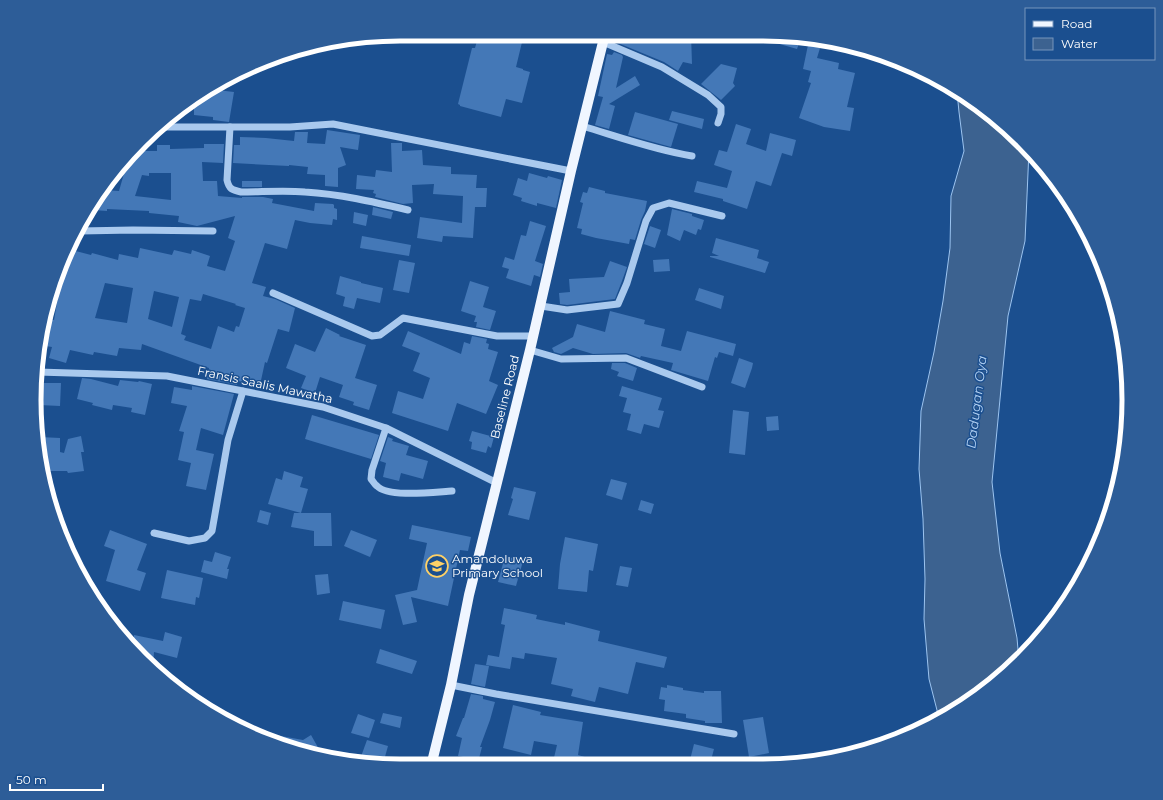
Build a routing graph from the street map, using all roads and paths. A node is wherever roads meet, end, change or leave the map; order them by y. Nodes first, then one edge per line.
1 (603, 41) edge
2 (610, 41) edge
3 (718, 123) dead end
4 (582, 126) junction
5 (167, 127) edge
6 (230, 127) junction
7 (692, 156) dead end
8 (571, 171) junction
9 (408, 210) dead end
10 (722, 216) dead end
11 (83, 231) edge
12 (213, 231) dead end
13 (273, 293) dead end
14 (541, 306) junction
15 (533, 336) junction
16 (530, 350) junction
17 (42, 372) edge
18 (702, 387) dead end
19 (243, 391) junction
20 (386, 428) junction
21 (497, 483) junction
22 (452, 491) dead end
23 (154, 533) dead end
24 (450, 685) junction
25 (734, 734) dead end
26 (433, 759) edge

1 - 4 main road, Baseline Road
2 - 3 street
4 - 7 street
4 - 8 main road, Baseline Road
5 - 6 street
6 - 8 street
6 - 9 street
8 - 14 main road, Baseline Road
10 - 14 street
11 - 12 street
13 - 15 street
14 - 15 main road, Baseline Road
15 - 16 main road, Baseline Road
16 - 18 street
16 - 21 main road, Baseline Road
17 - 19 street, Fransis Saalis Mawatha
19 - 20 street, Fransis Saalis Mawatha
19 - 23 street
20 - 21 street, Fransis Saalis Mawatha
20 - 22 street
21 - 24 main road, Baseline Road
24 - 25 street
24 - 26 main road, Baseline Road

